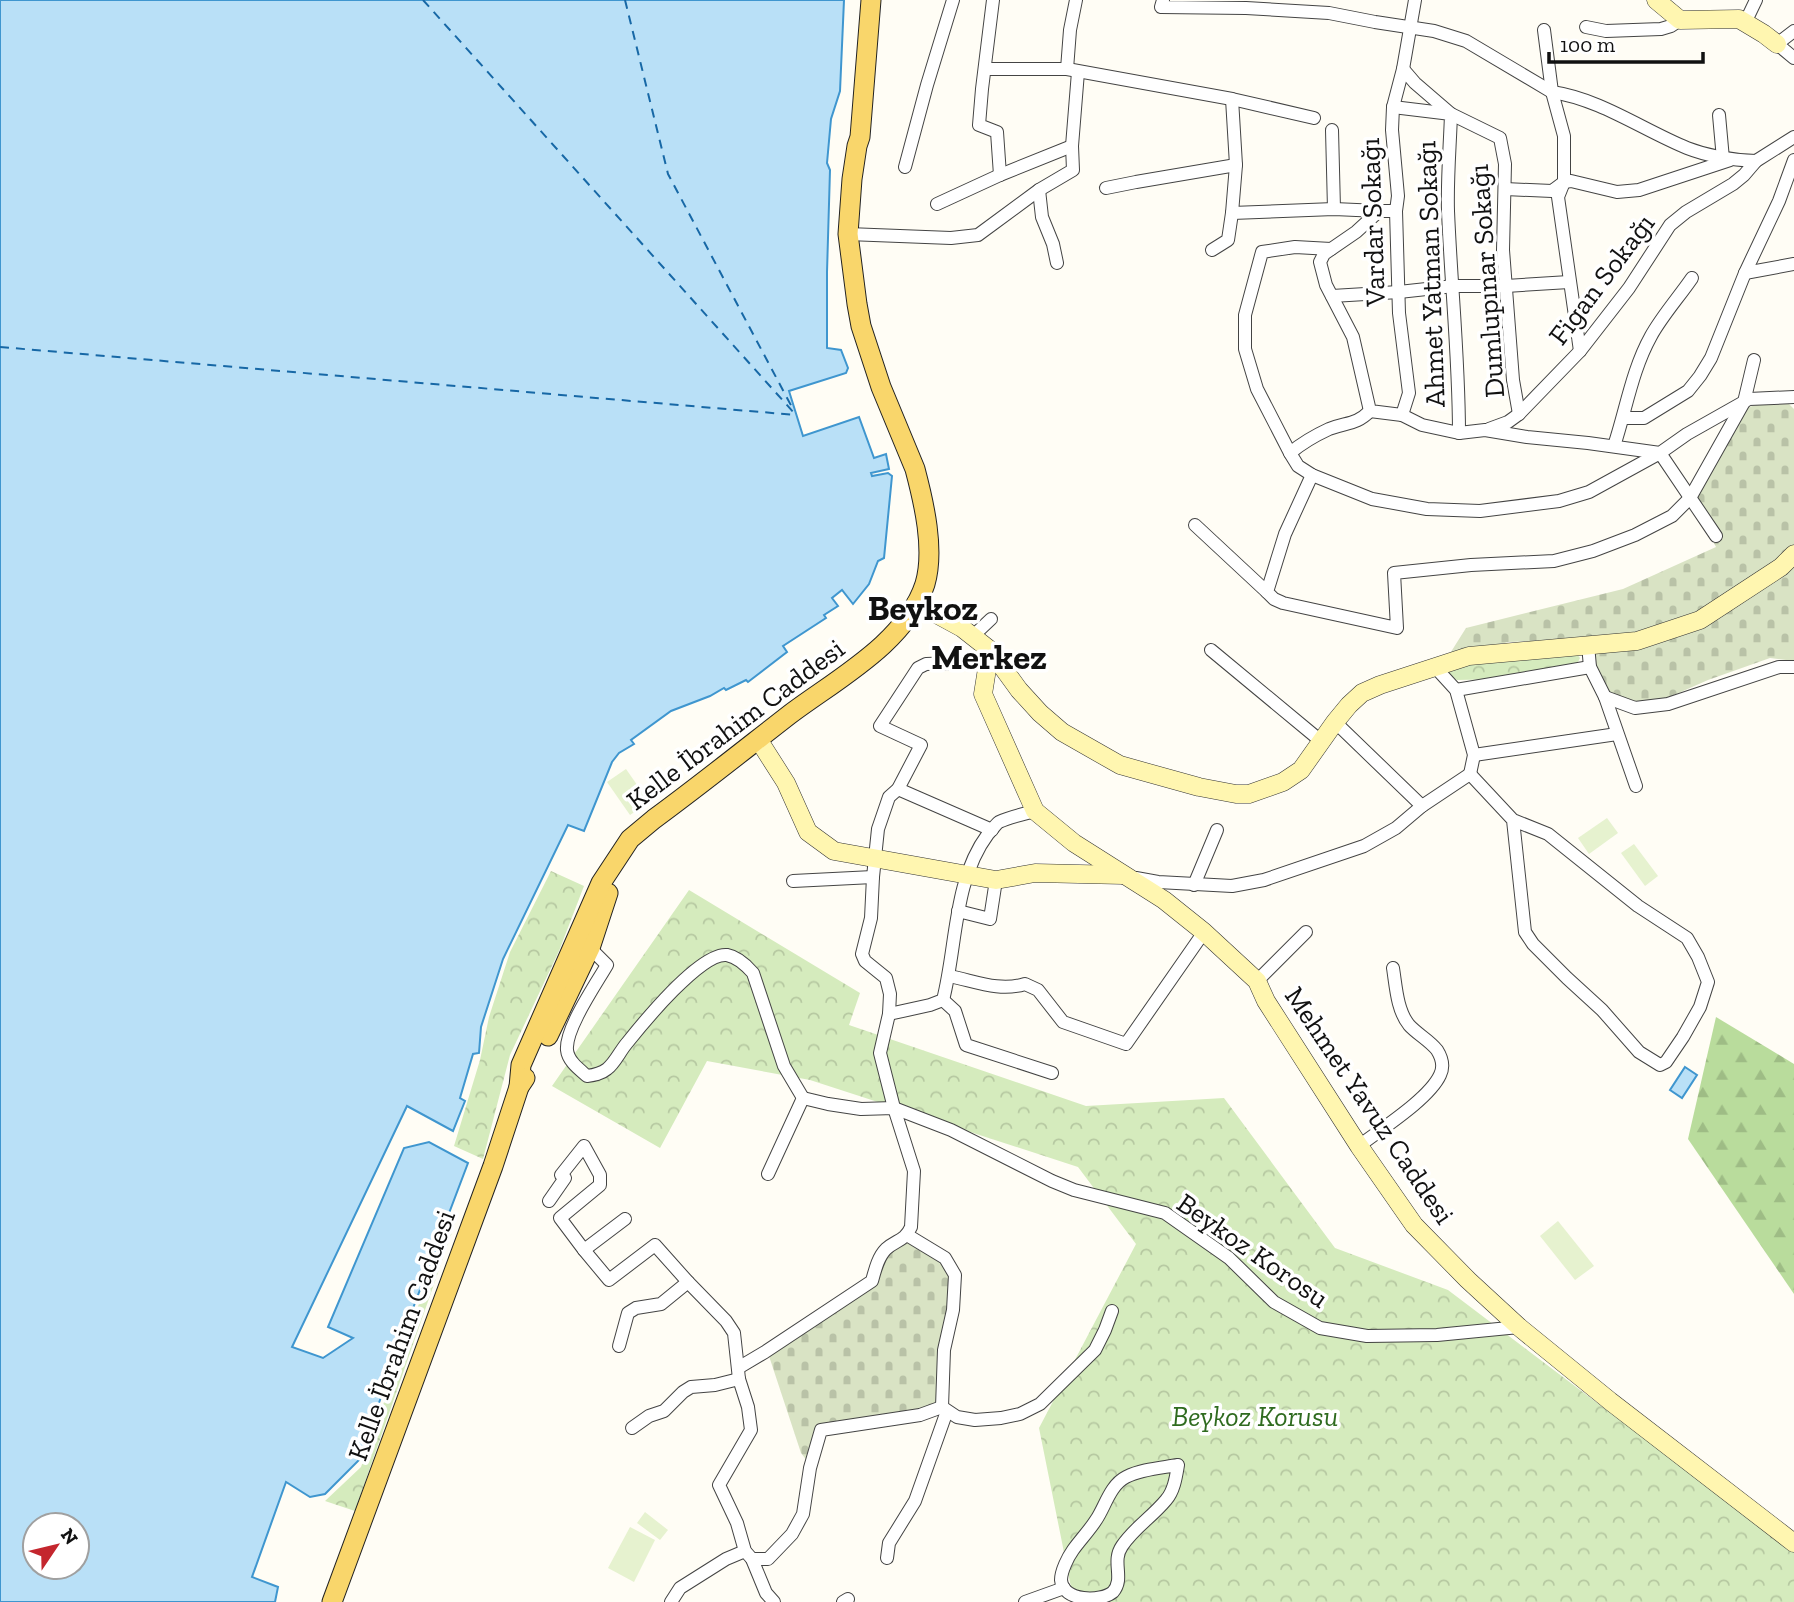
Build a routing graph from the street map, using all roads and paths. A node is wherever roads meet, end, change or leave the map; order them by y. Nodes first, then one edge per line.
1 (862, 0) edge
2 (870, 0) edge
3 (953, 0) edge
4 (993, 0) edge
5 (1076, 0) edge
6 (1415, 0) edge
7 (1656, 0) edge
8 (1756, 0) edge
9 (1162, 4) edge
10 (1246, 4) edge
11 (1330, 6) edge
12 (1680, 20) junction
13 (1745, 23) junction
14 (1586, 27) dead end
15 (1410, 28) junction
16 (1544, 30) dead end
17 (1794, 31) edge
18 (1777, 44) junction
19 (1794, 58) edge
20 (985, 69) junction
21 (1403, 69) junction
22 (1072, 70) junction
23 (1552, 92) junction
24 (1233, 99) junction
25 (1393, 107) junction
26 (1451, 114) junction
27 (1719, 114) dead end
28 (1314, 118) dead end
29 (1332, 130) dead end
30 (1794, 137) edge
31 (1072, 145) junction
32 (857, 146) junction
33 (1728, 159) junction
34 (1794, 160) edge
35 (1756, 161) junction
36 (1236, 165) junction
37 (905, 167) dead end
38 (1000, 175) junction
39 (1564, 182) junction
40 (1106, 188) dead end
41 (1039, 190) junction
42 (1505, 190) junction
43 (937, 204) dead end
44 (1334, 209) junction
45 (1379, 211) junction
46 (1396, 211) junction
47 (1232, 213) junction
48 (848, 234) junction
49 (1331, 249) junction
50 (1212, 250) dead end
51 (1057, 263) dead end
52 (1794, 264) edge
53 (1745, 273) junction
54 (1692, 278) dead end
55 (1569, 282) junction
56 (1454, 286) junction
57 (1506, 286) junction
58 (1399, 292) junction
59 (1332, 296) junction
60 (1580, 351) junction
61 (1754, 360) dead end
62 (1794, 397) edge
63 (1744, 402) junction
64 (1370, 411) junction
65 (1520, 414) junction
66 (1402, 415) junction
67 (1624, 418) junction
68 (1485, 430) junction
69 (1459, 432) junction
70 (1614, 446) junction
71 (1290, 453) junction
72 (1660, 453) junction
73 (1312, 475) junction
74 (1690, 498) junction
75 (1195, 525) dead end
76 (1716, 536) dead end
77 (1794, 554) edge
78 (1267, 592) junction
79 (916, 603) junction
80 (991, 619) dead end
81 (973, 636) junction
82 (1588, 645) junction
83 (990, 650) junction
84 (1211, 650) dead end
85 (955, 663) dead end
86 (1435, 667) junction
87 (1590, 667) junction
88 (1794, 667) edge
89 (1455, 690) junction
90 (1605, 697) junction
91 (1335, 722) junction
92 (1617, 734) junction
93 (758, 739) junction
94 (1322, 742) junction
95 (1474, 755) junction
96 (1471, 774) junction
97 (1636, 786) dead end
98 (898, 789) junction
99 (1422, 806) junction
100 (1035, 811) junction
101 (1513, 820) junction
102 (992, 830) junction
103 (1217, 830) dead end
104 (874, 857) junction
105 (618, 860) junction
106 (1125, 875) junction
107 (967, 876) junction
108 (873, 877) junction
109 (996, 880) junction
110 (793, 881) dead end
111 (1194, 885) junction
112 (958, 911) junction
113 (1204, 932) junction
114 (1306, 932) dead end
115 (590, 948) junction
116 (1393, 968) dead end
117 (949, 976) junction
118 (1257, 981) junction
119 (943, 1000) junction
120 (889, 1014) junction
121 (1052, 1073) dead end
122 (519, 1087) junction
123 (803, 1098) junction
124 (894, 1108) junction
125 (1359, 1146) junction
126 (768, 1174) dead end
127 (549, 1201) dead end
128 (625, 1219) dead end
129 (907, 1235) junction
130 (584, 1251) junction
131 (688, 1282) junction
132 (1112, 1311) dead end
133 (1519, 1327) junction
134 (619, 1346) dead end
135 (739, 1374) junction
136 (945, 1409) junction
137 (632, 1428) dead end
138 (1794, 1542) edge
139 (748, 1555) junction
140 (887, 1558) dead end
141 (1064, 1588) junction
142 (332, 1602) edge
143 (671, 1602) edge
144 (775, 1602) edge
145 (1025, 1602) edge

1 - 32 main road
2 - 32 main road
3 - 37 street
4 - 20 street
5 - 22 street
6 - 15 street, Vardar Sokağı
7 - 12 street
8 - 13 street
9 - 10 street
10 - 11 street
11 - 15 street
12 - 13 street
12 - 14 street
13 - 18 street
15 - 21 street, Vardar Sokağı
15 - 23 street
16 - 23 street
17 - 18 street
18 - 19 street
20 - 22 street
20 - 38 street
21 - 25 street, Vardar Sokağı
21 - 26 street, Dumlupınar Sokağı
22 - 24 street
22 - 31 street
23 - 33 street
23 - 39 street
24 - 28 street
24 - 36 street
25 - 26 street
25 - 46 street, Vardar Sokağı
26 - 42 street, Dumlupınar Sokağı
26 - 56 street, Ahmet Yatman Sokağı
27 - 33 street
29 - 44 street
30 - 35 street, Figan Sokağı
31 - 38 street
31 - 41 street
32 - 48 main road, Kelle İbrahim Caddesi
33 - 35 street
33 - 39 street
34 - 53 street
35 - 60 street, Figan Sokağı
36 - 40 street
36 - 47 street
38 - 43 street
39 - 42 street
39 - 55 street
41 - 48 street
41 - 51 street
42 - 57 street, Dumlupınar Sokağı
44 - 45 street
44 - 47 street
45 - 46 street
45 - 49 street
46 - 58 street, Vardar Sokağı
47 - 50 street
48 - 79 main road, Kelle İbrahim Caddesi
49 - 59 street
49 - 71 street
52 - 53 street
53 - 67 street
54 - 67 street
55 - 57 street
55 - 60 street
56 - 57 street
56 - 58 street
56 - 69 street, Ahmet Yatman Sokağı
57 - 65 street, Dumlupınar Sokağı
58 - 59 street
58 - 66 street, Vardar Sokağı
59 - 64 street
60 - 65 street, Figan Sokağı
61 - 63 street
62 - 63 street
63 - 72 street
63 - 74 street
64 - 66 street
64 - 71 street
65 - 68 street, Figan Sokağı
66 - 69 street
67 - 70 street
68 - 69 street
68 - 70 street
70 - 72 street
71 - 73 street
72 - 73 street
72 - 74 street
73 - 78 street
74 - 76 street
74 - 78 street
75 - 78 street
77 - 82 street
79 - 81 street
79 - 93 main road, Kelle İbrahim Caddesi
80 - 81 street
81 - 83 street
82 - 86 street
82 - 87 street
83 - 94 street
83 - 100 street, Mehmet Yavuz Caddesi
84 - 94 street
85 - 98 street
86 - 89 street
86 - 91 street
87 - 89 street
87 - 90 street
88 - 90 street
89 - 95 street
90 - 92 street
91 - 94 street
91 - 99 street
92 - 95 street
92 - 97 street
93 - 104 street
93 - 105 main road, Kelle İbrahim Caddesi
95 - 96 street
96 - 99 street
96 - 101 street
98 - 102 street
98 - 104 street
99 - 111 street
100 - 102 street
100 - 106 street, Mehmet Yavuz Caddesi
101 - 101 street
102 - 107 street
103 - 111 street
104 - 107 street
104 - 108 street
105 - 115 main road, Kelle İbrahim Caddesi
105 - 122 main road, Kelle İbrahim Caddesi
106 - 109 street
106 - 111 street
106 - 113 street, Mehmet Yavuz Caddesi
107 - 109 street
107 - 112 street
108 - 110 street
108 - 120 street
109 - 112 street
112 - 117 street
113 - 117 street
113 - 118 street, Mehmet Yavuz Caddesi
114 - 118 street
115 - 122 main road, Kelle İbrahim Caddesi
115 - 123 street
116 - 125 street
117 - 119 street
118 - 125 street, Mehmet Yavuz Caddesi
119 - 120 street
119 - 121 street
120 - 124 street
122 - 142 main road, Kelle İbrahim Caddesi
123 - 124 street
123 - 126 street
124 - 129 street
124 - 133 street, Beykoz Korosu
125 - 133 street, Mehmet Yavuz Caddesi
127 - 130 street
128 - 130 street
129 - 135 street
129 - 136 street
130 - 131 street
131 - 134 street
131 - 135 street
132 - 136 street
133 - 138 street, Mehmet Yavuz Caddesi
135 - 137 street
135 - 139 street
136 - 139 street
136 - 140 street
139 - 143 street
139 - 144 street
141 - 141 street
141 - 145 street

